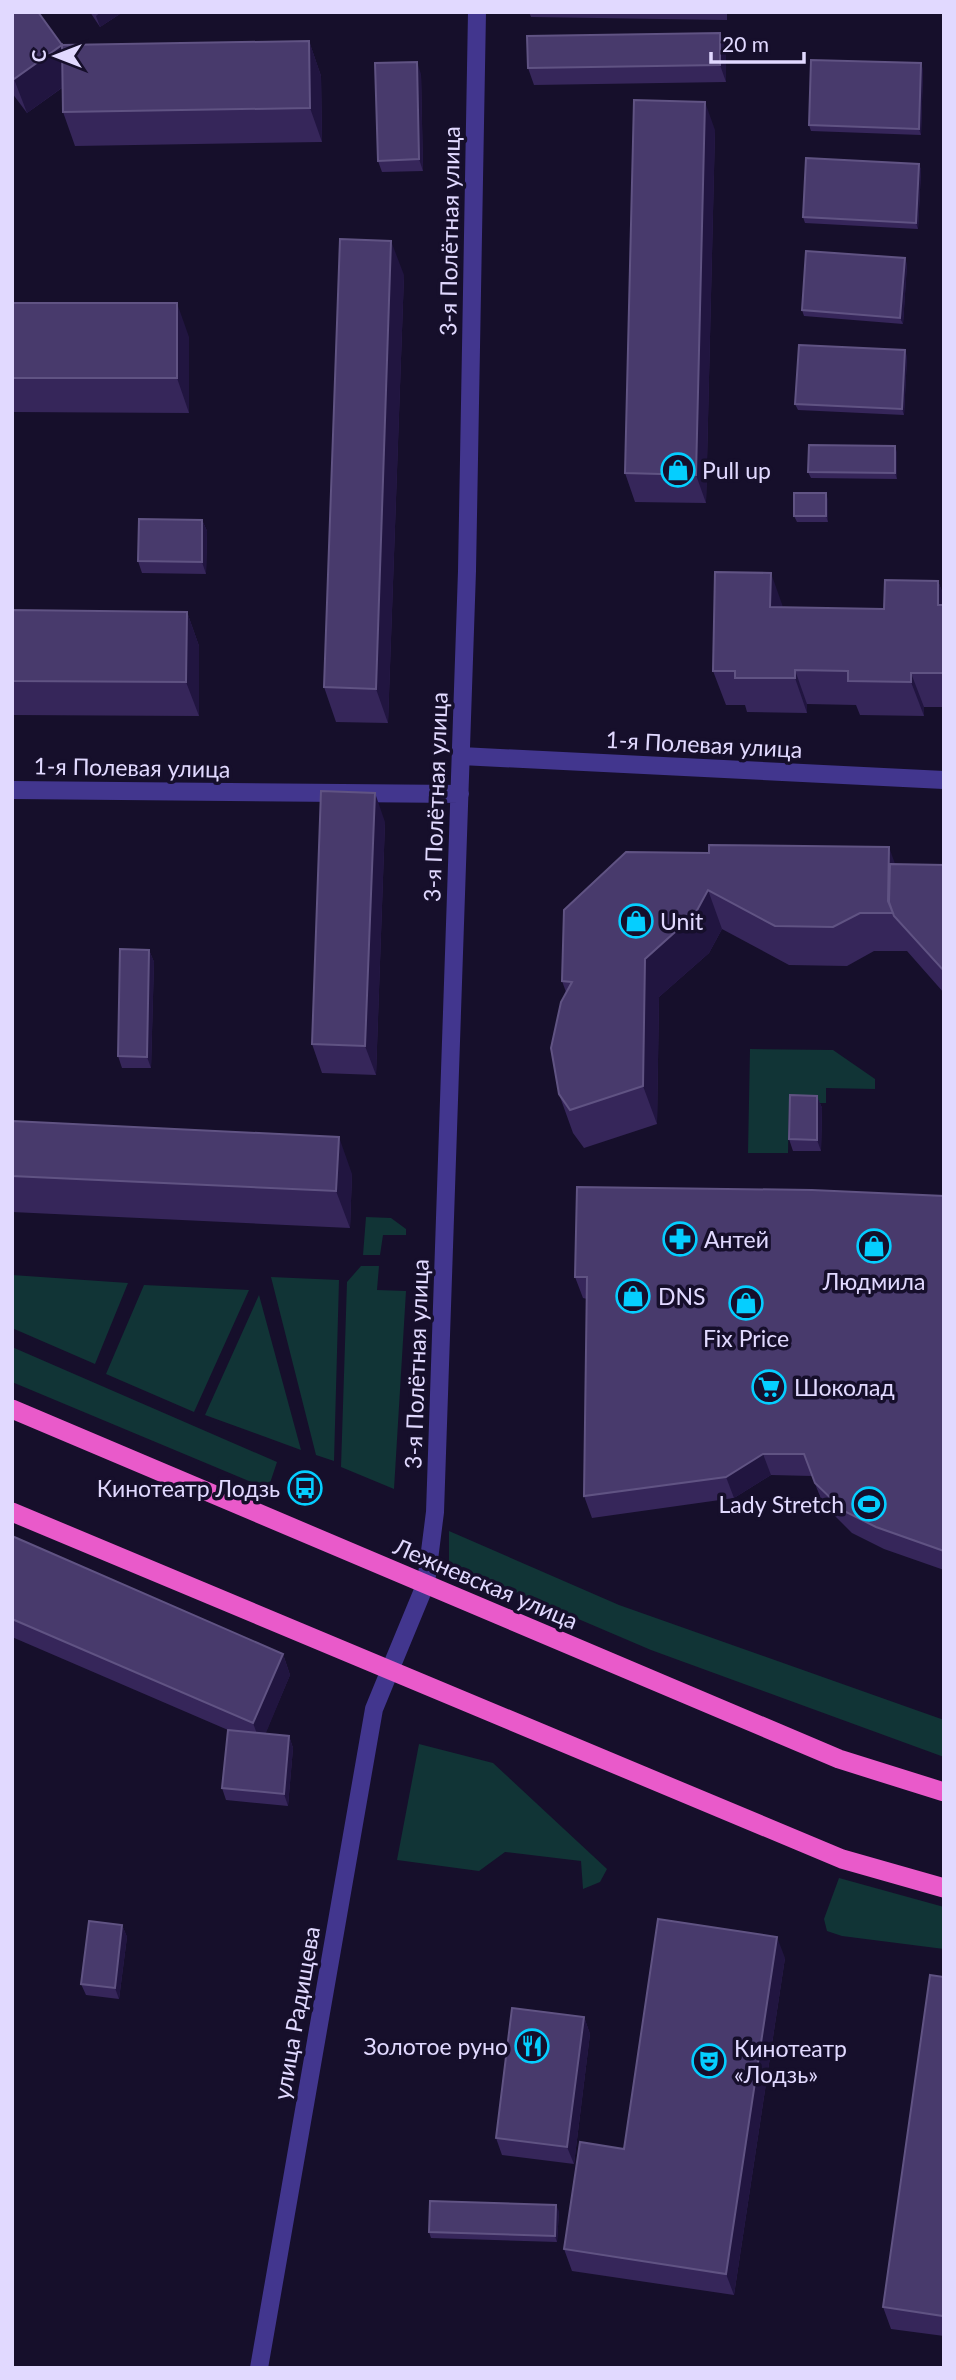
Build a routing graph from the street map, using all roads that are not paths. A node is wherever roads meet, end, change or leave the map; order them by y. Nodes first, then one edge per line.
1 (477, 12) edge
2 (461, 756) junction
3 (944, 780) edge
4 (12, 790) edge
5 (460, 794) junction
6 (12, 1409) edge
7 (12, 1512) edge
8 (426, 1583) junction
9 (390, 1670) junction
10 (944, 1792) edge
11 (944, 1888) edge
12 (259, 2368) edge

1 - 2 street, 3-я Полётная улица
2 - 3 street, 1-я Полевая улица
2 - 5 street, 3-я Полётная улица
4 - 5 street, 1-я Полевая улица
5 - 8 street, 3-я Полётная улица
6 - 8 highway, Лежневская улица
7 - 9 highway
8 - 9 street, 3-я Полётная улица
8 - 10 highway, Лежневская улица
9 - 11 highway
9 - 12 street, улица Радищева

